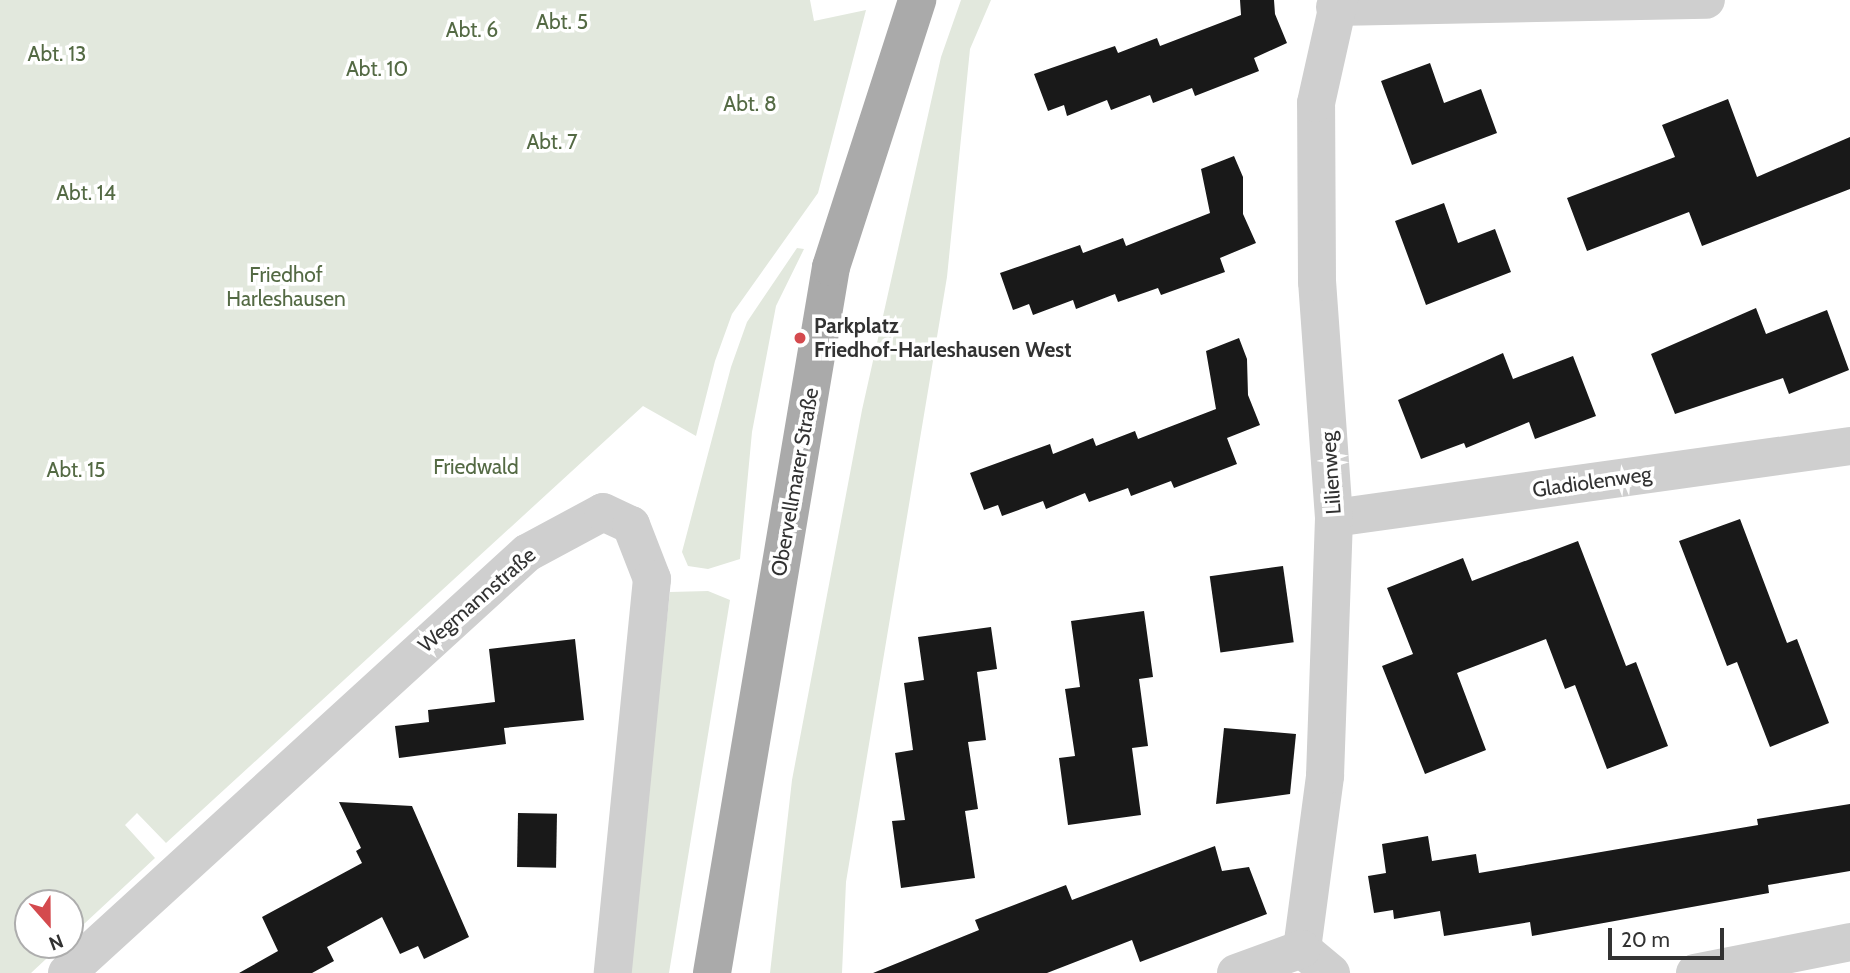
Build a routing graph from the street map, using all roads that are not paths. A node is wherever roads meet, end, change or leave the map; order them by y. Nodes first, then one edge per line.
1 (918, 0) edge
2 (1706, 0) edge
3 (1337, 4) edge
4 (1850, 446) edge
5 (1334, 518) junction
6 (1850, 942) edge
7 (1302, 948) junction
8 (67, 973) edge
9 (613, 973) edge
10 (712, 973) edge
11 (1236, 973) edge
12 (1331, 973) edge
13 (1695, 973) edge

1 - 10 main road, Obervellmarer Straße
2 - 3 street
3 - 5 street, Lilienweg
4 - 5 street, Gladiolenweg
5 - 7 street, Lilienweg
6 - 13 street
7 - 11 street
7 - 12 street
8 - 9 street, Wegmannstraße

